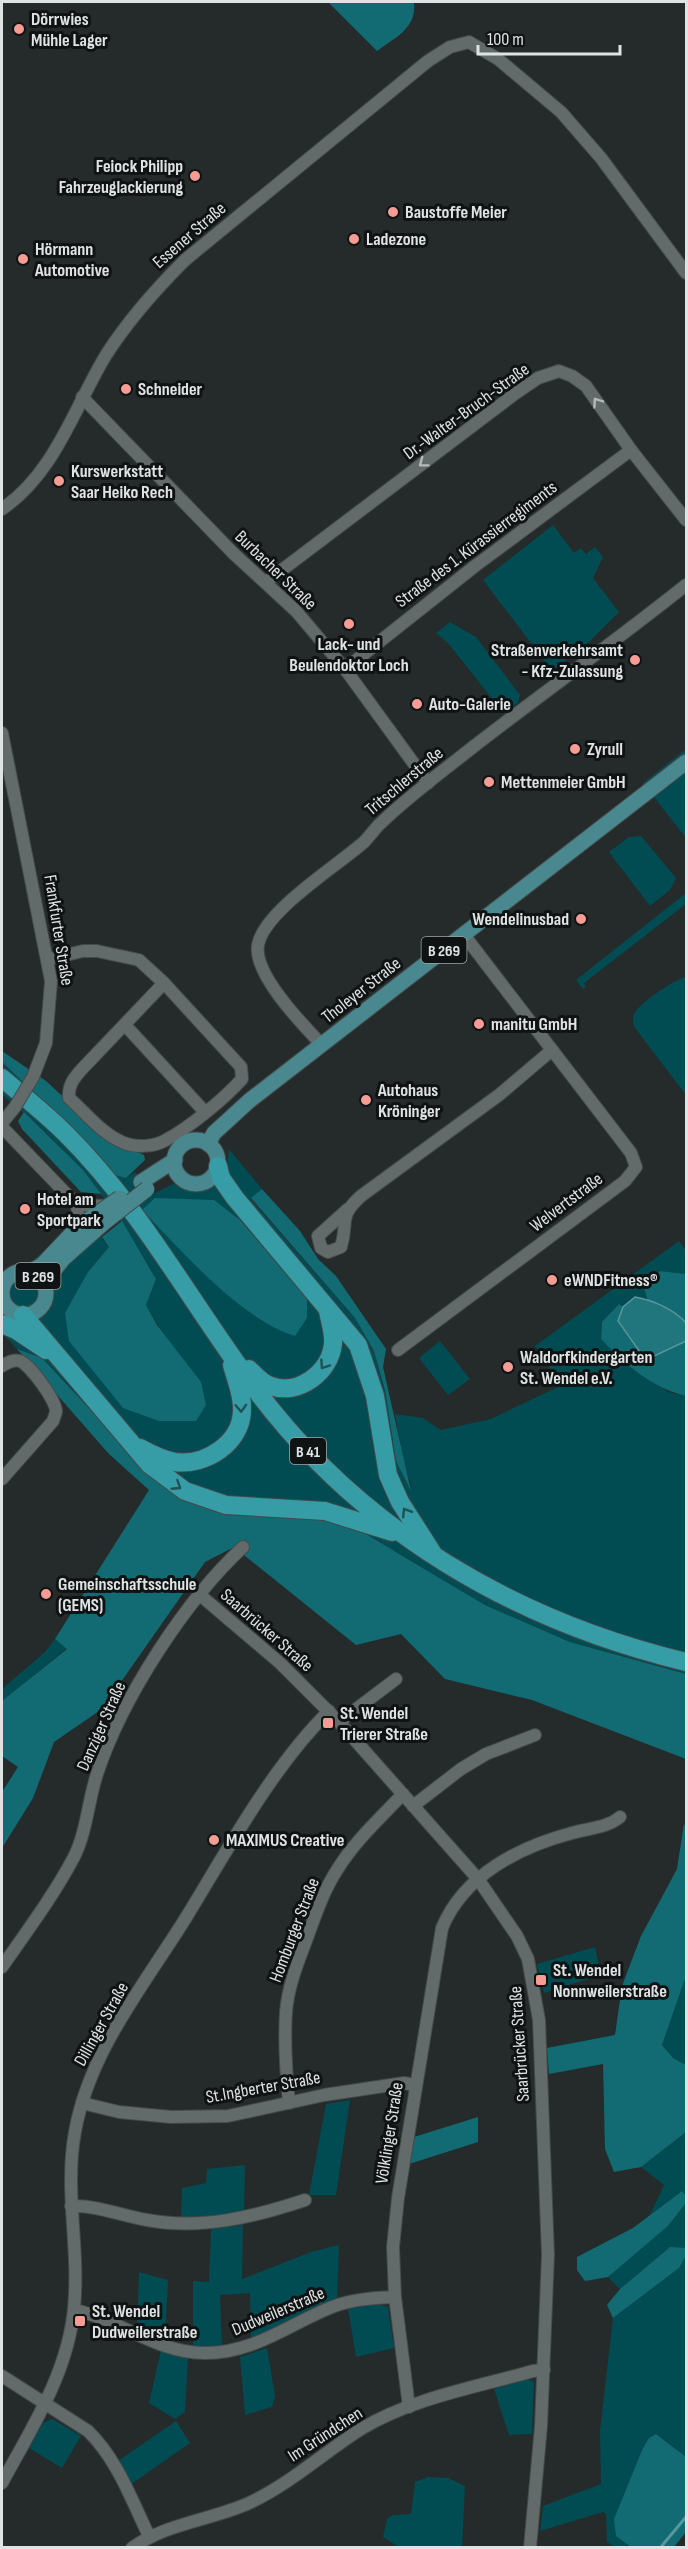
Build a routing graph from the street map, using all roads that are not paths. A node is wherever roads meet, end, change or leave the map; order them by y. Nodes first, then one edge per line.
1 (687, 273) edge
2 (82, 397) junction
3 (631, 450) junction
4 (2, 509) edge
5 (687, 520) edge
6 (266, 582) junction
7 (687, 585) edge
8 (345, 669) junction
9 (2, 733) edge
10 (687, 762) edge
11 (428, 783) junction
12 (464, 935) junction
13 (49, 959) junction
14 (164, 983) junction
15 (125, 1025) junction
16 (322, 1045) junction
17 (552, 1050) junction
18 (2, 1078) edge
19 (204, 1111) junction
20 (2, 1125) edge
21 (208, 1144) junction
22 (175, 1160) junction
23 (218, 1166) junction
24 (182, 1179) junction
25 (205, 1182) junction
26 (144, 1186) junction
27 (235, 1198) junction
28 (77, 1205) junction
29 (348, 1209) dead end
30 (104, 1213) junction
31 (79, 1226) junction
32 (30, 1272) junction
33 (44, 1283) junction
34 (2, 1301) edge
35 (327, 1310) junction
36 (30, 1313) junction
37 (2, 1324) edge
38 (226, 1349) junction
39 (398, 1350) dead end
40 (60, 1360) junction
41 (2, 1366) edge
42 (135, 1446) junction
43 (2, 1479) edge
44 (402, 1535) junction
45 (243, 1546) dead end
46 (438, 1561) junction
47 (200, 1595) junction
48 (687, 1662) edge
49 (396, 1679) dead end
50 (329, 1711) junction
51 (339, 1722) junction
52 (535, 1735) dead end
53 (403, 1794) junction
54 (413, 1806) junction
55 (620, 1817) dead end
56 (478, 1880) junction
57 (2, 1967) edge
58 (415, 2085) junction
59 (82, 2103) junction
60 (289, 2103) junction
61 (305, 2200) dead end
62 (71, 2206) junction
63 (395, 2297) junction
64 (74, 2310) junction
65 (544, 2370) junction
66 (2, 2376) edge
67 (45, 2404) junction
68 (409, 2407) junction
69 (2, 2483) edge
70 (149, 2536) junction
71 (132, 2547) edge
72 (530, 2547) edge

1 - 2 street, Essener Straße
2 - 4 street, Essener Straße
2 - 6 street, Burbacher Straße
3 - 5 street, Dr.-Walter-Bruch-Straße
3 -> 6 street, Dr.-Walter-Bruch-Straße
3 - 8 street, Straße des 1. Kürassierregiments
6 - 8 street, Burbacher Straße
7 - 11 street, Tritschlerstraße
8 - 11 street, Burbacher Straße
9 - 13 street, Frankfurter Straße
10 - 12 main road, Tholeyer Straße / B 269
11 - 16 street, Tritschlerstraße
12 - 16 main road, Tholeyer Straße / B 269
12 - 17 street, Welvertstraße
13 - 14 street
13 - 20 street, Frankfurter Straße, bridge
14 - 15 street
14 - 19 street
15 - 19 street
15 - 19 street
16 - 21 main road, Tholeyer Straße / B 269
17 - 29 street
17 - 39 street, Welvertstraße
18 - 38 highway, B 41
20 - 28 street
21 - 22 main road, B 269
21 - 23 main road
22 - 24 main road
22 - 26 main road, B 269
23 - 25 main road
23 - 27 highway
24 - 25 main road, B 269
24 - 26 main road, B 269
25 - 27 highway
26 - 30 main road, B 269, bridge
27 - 35 highway
28 - 30 street
28 - 31 street
30 - 31 main road, B 269
30 - 33 main road, B 269
31 - 32 main road, B 269
32 - 33 main road, B 269
32 - 34 main road, B 269
33 - 36 main road, B 269
34 - 36 main road, B 269
35 -> 38 highway
46 -> 35 highway
36 - 40 highway
37 - 40 highway
38 -> 42 highway
38 - 44 highway, B 41
40 - 42 highway
41 - 43 street
42 -> 44 highway
44 - 46 highway, B 41
45 - 47 street, Danziger Straße
46 - 48 highway, B 41
47 - 50 street, Saarbrücker Straße
47 - 57 street, Danziger Straße
49 - 51 street
50 - 51 street, Saarbrücker Straße
50 - 59 street, Dillinger Straße
51 - 53 street, Saarbrücker Straße
52 - 54 street
53 - 54 street, Saarbrücker Straße
53 - 60 street, Homburger Straße
54 - 56 street, Saarbrücker Straße
55 - 56 street, Völklinger Straße
56 - 58 street, Völklinger Straße
56 - 65 street, Saarbrücker Straße
58 - 60 street, St.Ingberter Straße
58 - 63 street, Völklinger Straße
59 - 60 street, St.Ingberter Straße
59 - 62 street, Dillinger Straße
61 - 62 street
62 - 64 street, Dillinger Straße
63 - 64 street, Dudweilerstraße
63 - 68 street, Völklinger Straße
64 - 67 street, Dillinger Straße
65 - 68 street, Im Gründchen
65 - 72 street, Saarbrücker Straße
66 - 67 street
67 - 69 street, Dillinger Straße
67 - 70 street
68 - 70 street, Im Gründchen
70 - 71 street, Im Gründchen

